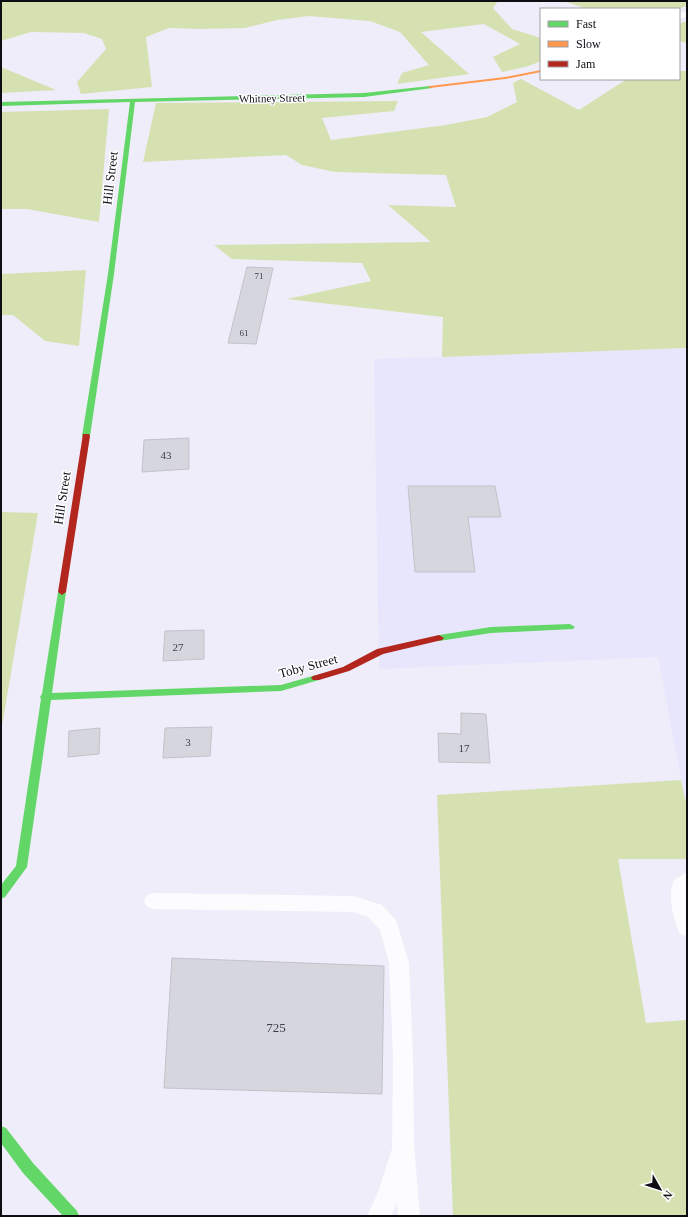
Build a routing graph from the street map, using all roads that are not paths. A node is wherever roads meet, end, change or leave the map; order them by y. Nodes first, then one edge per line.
1 (540, 71) edge
2 (133, 100) junction
3 (1, 104) edge
4 (570, 627) dead end
5 (45, 696) junction
6 (687, 880) edge
7 (1, 894) edge
8 (153, 901) dead end
9 (687, 928) edge
10 (1, 1132) edge
11 (403, 1145) junction
12 (72, 1216) edge
13 (378, 1216) edge
14 (409, 1216) edge

1 - 2 street, Whitney Street
2 - 3 street, Whitney Street
2 - 5 street, Hill Street
4 - 5 street, Toby Street
5 - 7 street, Hill Street
6 - 9 lane
8 - 11 lane
10 - 12 street
11 - 13 lane
11 - 14 lane

